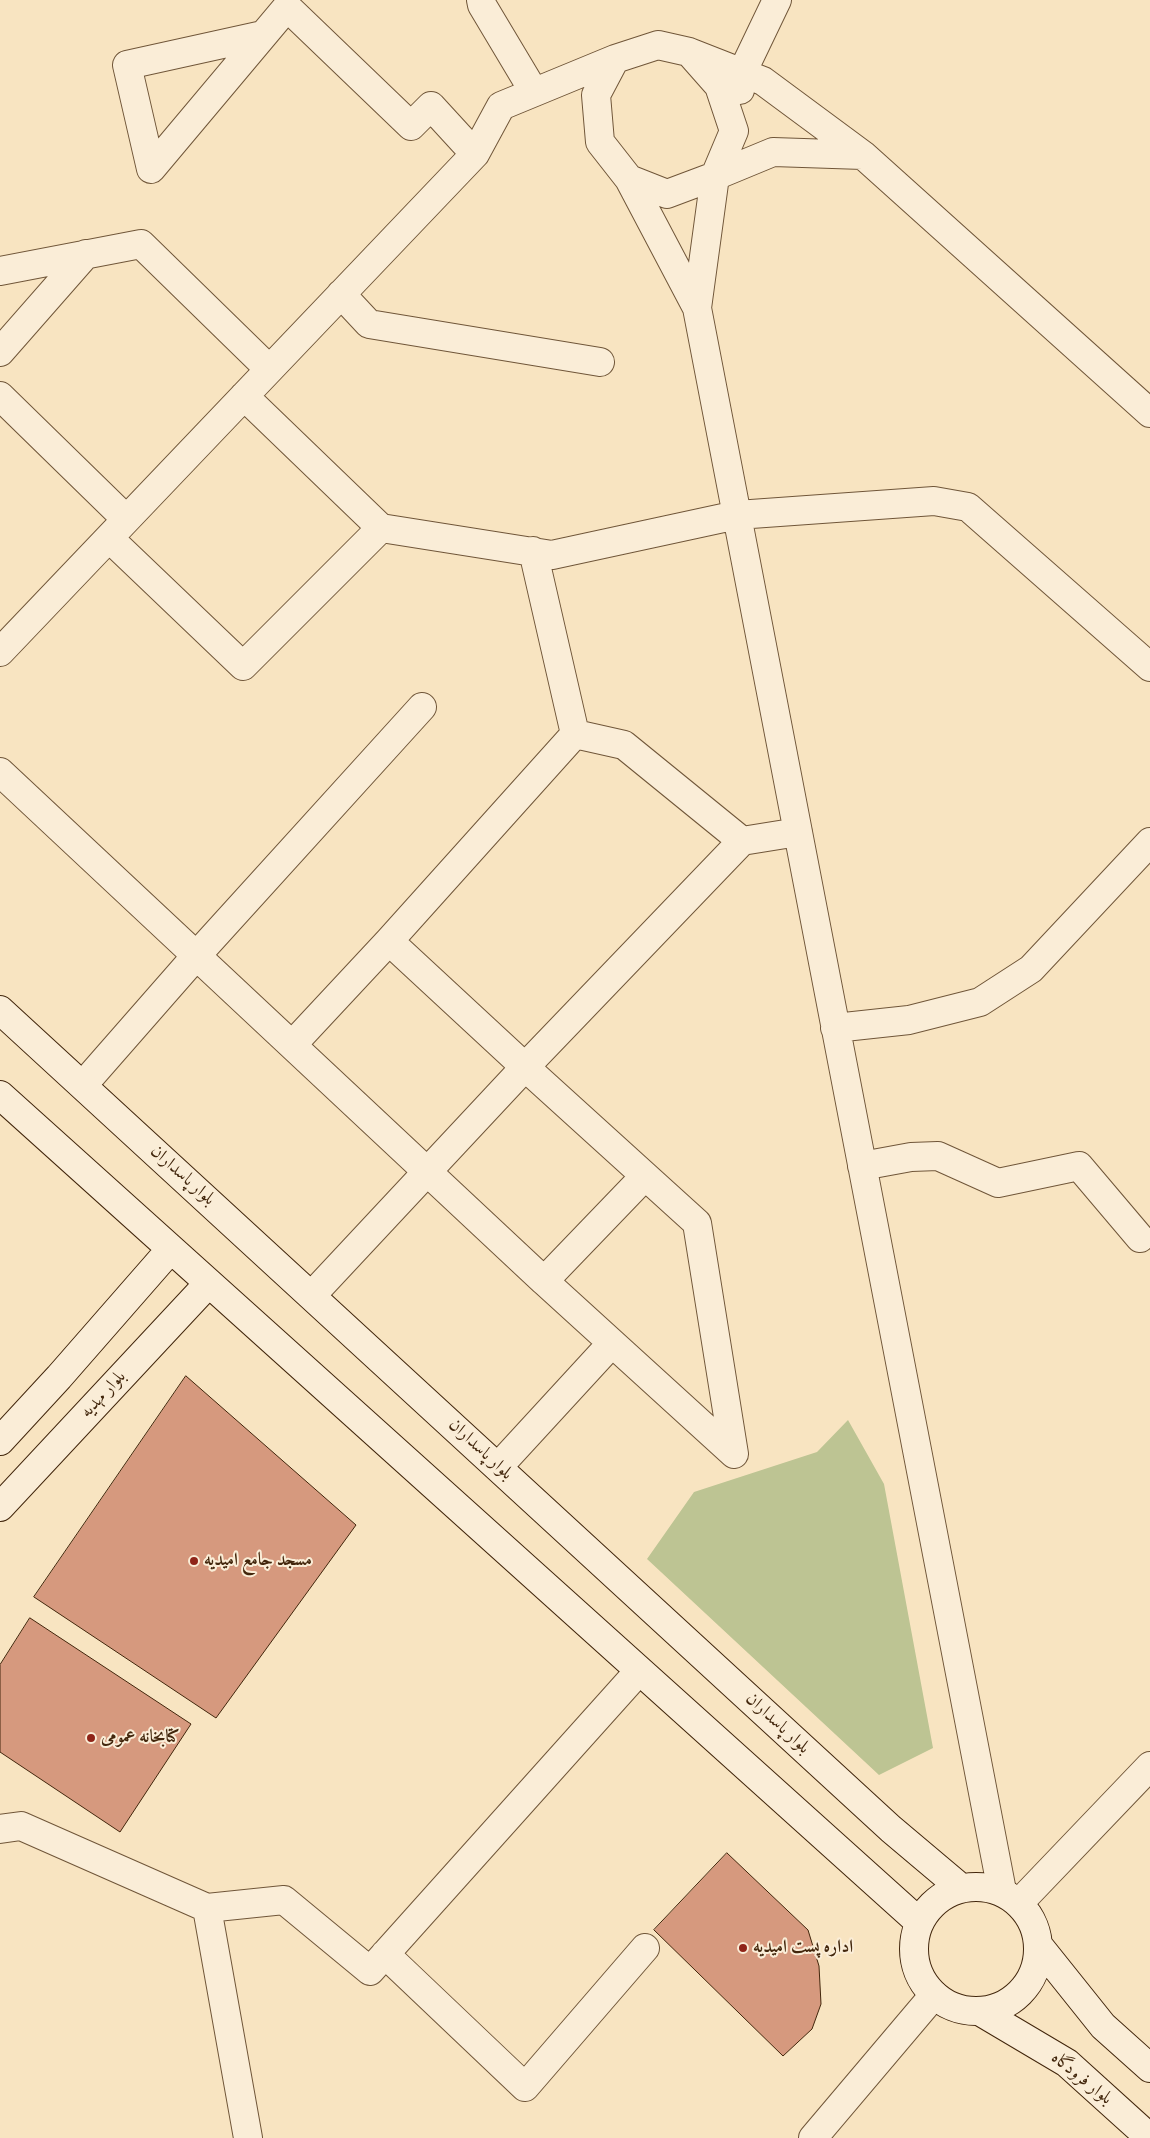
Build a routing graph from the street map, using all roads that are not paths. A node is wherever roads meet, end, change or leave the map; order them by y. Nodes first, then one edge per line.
1 (481, 0) edge
2 (777, 0) edge
3 (263, 35) junction
4 (689, 52) junction
5 (614, 60) junction
6 (742, 73) junction
7 (534, 92) junction
8 (734, 132) junction
9 (476, 154) junction
10 (863, 155) junction
11 (715, 176) junction
12 (629, 179) junction
13 (86, 254) junction
14 (0, 271) edge
15 (341, 294) junction
16 (697, 308) junction
17 (0, 352) edge
18 (600, 362) dead end
19 (269, 369) junction
20 (0, 396) edge
21 (244, 396) junction
22 (1150, 412) edge
23 (737, 515) junction
24 (118, 528) junction
25 (381, 528) junction
26 (533, 550) junction
27 (0, 652) edge
28 (1150, 667) edge
29 (422, 707) dead end
30 (575, 734) junction
31 (0, 772) edge
32 (798, 832) junction
33 (742, 841) junction
34 (1150, 842) edge
35 (389, 941) junction
36 (196, 956) junction
37 (0, 1010) edge
38 (835, 1028) junction
39 (292, 1045) junction
40 (525, 1067) junction
41 (83, 1086) junction
42 (0, 1095) edge
43 (862, 1166) junction
44 (428, 1172) junction
45 (645, 1176) junction
46 (1140, 1238) dead end
47 (170, 1250) junction
48 (544, 1281) junction
49 (208, 1284) junction
50 (312, 1294) junction
51 (612, 1343) junction
52 (1, 1438) edge
53 (498, 1467) junction
54 (0, 1507) edge
55 (639, 1671) junction
56 (1150, 1766) edge
57 (0, 1828) edge
58 (961, 1888) junction
59 (1010, 1897) junction
60 (207, 1908) junction
61 (919, 1922) junction
62 (1039, 1946) junction
63 (645, 1948) dead end
64 (385, 1954) junction
65 (934, 1995) junction
66 (981, 2012) junction
67 (1150, 2068) edge
68 (248, 2138) edge
69 (813, 2138) edge
70 (1150, 2138) edge

1 - 7 street
2 - 6 street
3 - 3 street
3 - 9 street
4 - 5 street
4 - 6 street
4 - 8 street
5 - 7 street
5 - 12 street
6 - 8 street
6 - 10 street
7 - 9 street
8 - 11 street
9 - 15 street
10 - 11 street
10 - 22 street
11 - 12 street
11 - 16 street
12 - 16 street
13 - 14 street
13 - 17 street
13 - 19 street
15 - 18 street
15 - 19 street
16 - 23 street
19 - 21 street
20 - 24 street
21 - 24 street
21 - 25 street
23 - 26 street
23 - 28 street
23 - 32 street
24 - 25 street
24 - 27 street
25 - 26 street
26 - 30 street
29 - 36 street
30 - 33 street
30 - 35 street
31 - 36 street
32 - 33 street
32 - 38 street
33 - 40 street
34 - 38 street
35 - 39 street
35 - 40 street
36 - 39 street
36 - 41 street
37 - 41 street, بلوار پاسداران
38 - 43 street
39 - 44 street
40 - 44 street
40 - 45 street
41 - 50 street, بلوار پاسداران
42 - 47 street
43 - 46 street
43 - 59 street
44 - 48 street
44 - 50 street
45 - 48 street
45 - 51 street
47 - 49 street
47 - 52 street
48 - 51 street
49 - 54 street, بلوار مهدیه
49 - 55 street
50 - 53 street, بلوار پاسداران
51 - 53 street
53 - 58 street, بلوار پاسداران
55 - 61 street
55 - 64 street
56 - 59 street
57 - 60 street
58 - 59 street
58 - 61 street
59 - 62 street
60 - 64 street
60 - 68 street
61 - 65 street
62 - 66 street
62 - 67 street
63 - 64 street
65 - 66 street
65 - 69 street
66 - 70 street, بلوار فرودگاه

